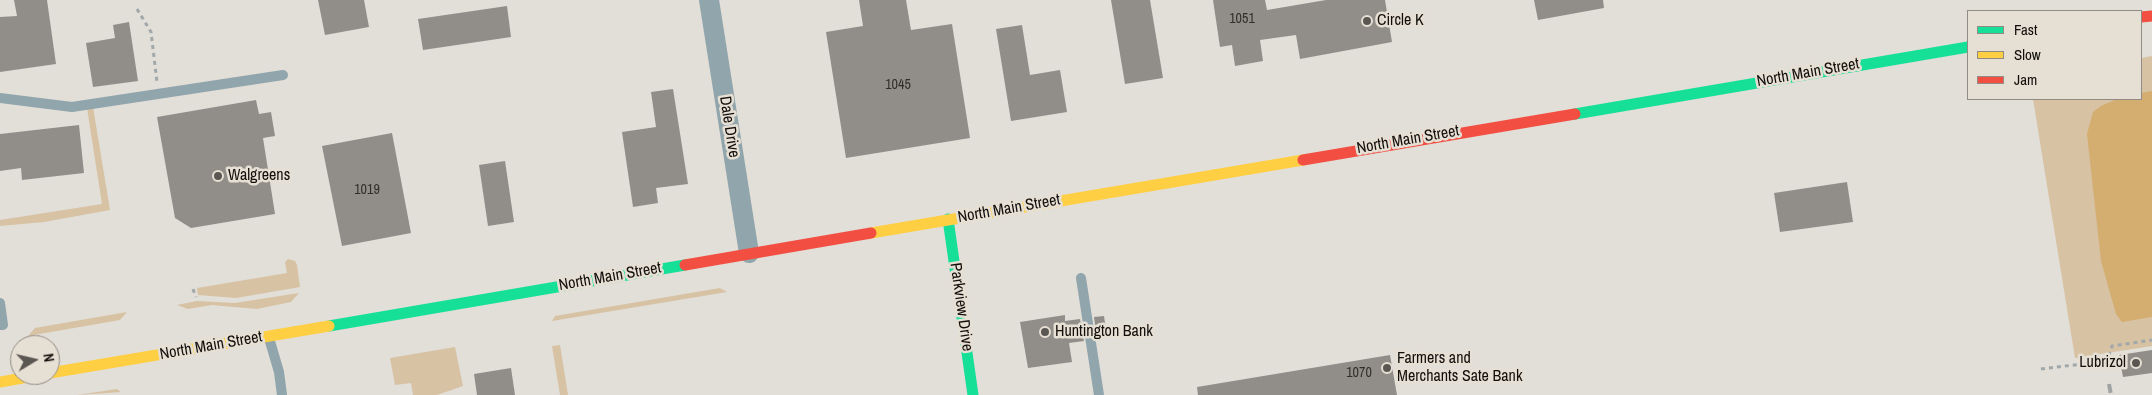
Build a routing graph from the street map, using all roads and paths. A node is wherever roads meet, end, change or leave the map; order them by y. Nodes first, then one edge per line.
1 (709, 0) edge
2 (137, 9) dead end
3 (1967, 46) edge
4 (283, 75) dead end
5 (159, 95) junction
6 (0, 98) edge
7 (948, 219) junction
8 (749, 253) junction
9 (1081, 278) dead end
10 (194, 289) dead end
11 (196, 298) dead end
12 (0, 303) edge
13 (0, 325) edge
14 (268, 336) junction
15 (2152, 340) edge
16 (2041, 369) dead end
17 (60, 371) edge
18 (282, 395) edge
19 (973, 395) edge
20 (1099, 395) edge

1 - 8 street, Dale Drive
2 - 5 path
3 - 7 main road, North Main Street
4 - 5 lane
5 - 6 lane
7 - 8 main road, North Main Street
7 - 19 main road, Parkview Drive
8 - 14 main road, North Main Street
9 - 20 lane
10 - 11 path
12 - 13 lane
14 - 17 main road, North Main Street
14 - 18 lane
15 - 16 path

